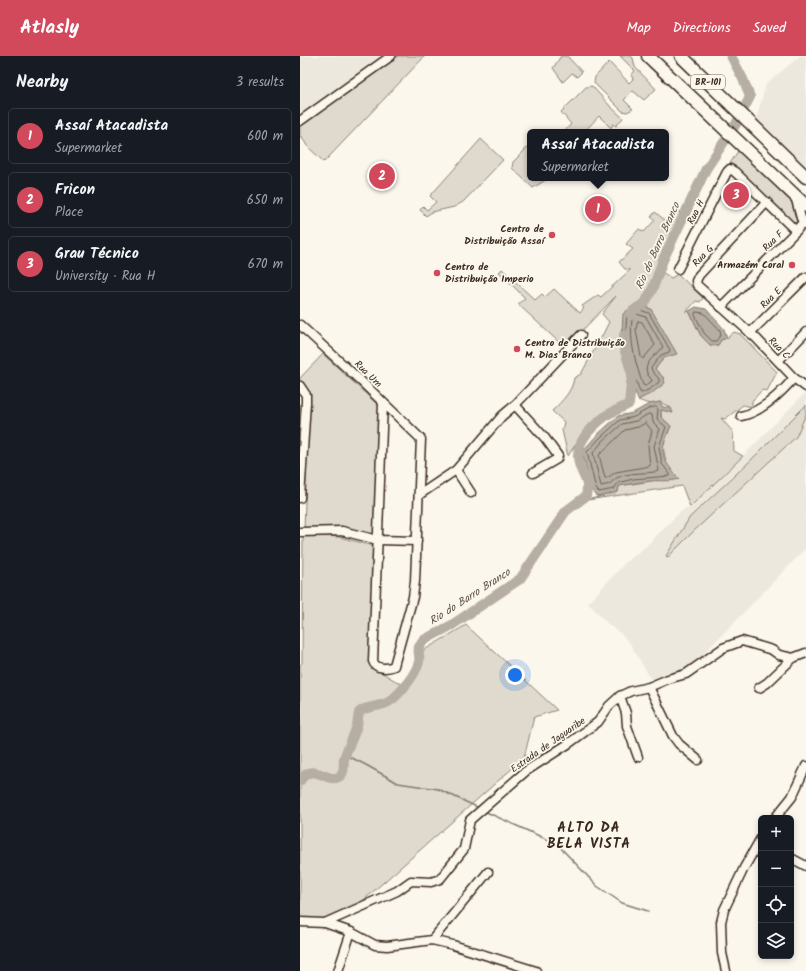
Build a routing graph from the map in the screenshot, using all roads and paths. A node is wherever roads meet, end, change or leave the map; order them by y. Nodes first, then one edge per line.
1 (391, 56) edge
2 (648, 56) edge
3 (681, 56) edge
4 (300, 121) edge
5 (806, 177) edge
6 (794, 194) junction
7 (767, 202) junction
8 (806, 206) edge
9 (805, 224) edge
10 (796, 231) junction
11 (678, 269) dead end
12 (806, 277) edge
13 (721, 307) junction
14 (300, 325) edge
15 (806, 332) edge
16 (581, 336) dead end
17 (753, 336) junction
18 (778, 362) junction
19 (794, 378) junction
20 (300, 386) edge
21 (806, 387) edge
22 (383, 403) junction
23 (515, 405) junction
24 (741, 416) dead end
25 (301, 444) edge
26 (456, 470) junction
27 (533, 473) dead end
28 (471, 493) dead end
29 (419, 495) junction
30 (300, 498) edge
31 (300, 532) edge
32 (378, 540) junction
33 (417, 541) junction
34 (806, 653) edge
35 (793, 658) junction
36 (649, 687) junction
37 (758, 688) dead end
38 (620, 696) junction
39 (638, 757) dead end
40 (698, 760) dead end
41 (805, 771) edge
42 (777, 815) edge
43 (758, 846) edge
44 (794, 860) edge
45 (806, 866) edge
46 (488, 872) dead end
47 (300, 922) edge
48 (325, 924) junction
49 (351, 932) junction
50 (432, 940) junction
51 (338, 971) edge
52 (536, 971) edge
53 (726, 971) edge

1 - 4 street
2 - 6 highway, BR-101
3 - 5 highway, BR-101
6 - 8 highway, BR-101
6 - 9 street, BR-101
7 - 10 street
7 - 11 street, Rua H
7 - 13 street, Rua G
9 - 10 street, Rua F
10 - 13 street, Rua F
12 - 17 street, Rua E
13 - 17 street, Rua G
14 - 22 street, Rua Um
15 - 18 street
16 - 23 street
17 - 18 street, Rua C
18 - 19 street, Rua C
19 - 21 street, Rua C
19 - 24 street
20 - 25 street
22 - 29 street, Rua Um
22 - 32 street
23 - 26 street
23 - 27 street
25 - 30 street
26 - 28 street
26 - 29 street
29 - 33 street
31 - 32 street
32 - 33 street
32 - 33 street
34 - 35 street
35 - 36 street, Estrada de Jaguaribe
35 - 37 street
36 - 38 street, Estrada de Jaguaribe
36 - 40 street
38 - 39 street
38 - 48 street, Estrada de Jaguaribe
41 - 42 street
43 - 53 street
44 - 45 street
46 - 50 street
47 - 48 street, Estrada de Jaguaribe
48 - 49 street
49 - 50 street
49 - 51 street
50 - 52 street

